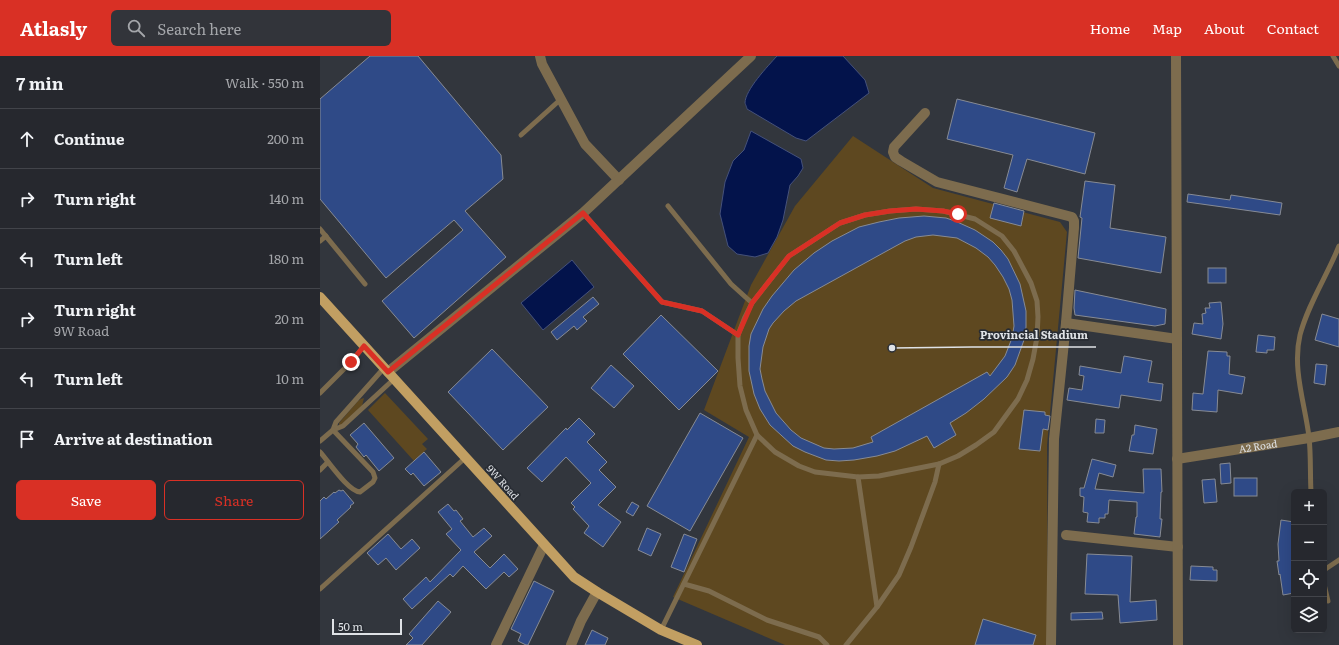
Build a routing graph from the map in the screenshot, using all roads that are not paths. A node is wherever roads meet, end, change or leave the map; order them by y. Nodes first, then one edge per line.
1 (540, 56) edge
2 (751, 56) edge
3 (1176, 56) edge
4 (1333, 56) edge
5 (1339, 66) edge
6 (561, 99) junction
7 (925, 113) dead end
8 (521, 135) dead end
9 (619, 180) junction
10 (668, 206) dead end
11 (583, 213) junction
12 (320, 229) edge
13 (326, 236) junction
14 (320, 241) edge
15 (1339, 246) edge
16 (364, 284) dead end
17 (320, 297) edge
18 (752, 303) junction
19 (1066, 323) junction
20 (738, 335) junction
21 (1177, 339) junction
22 (364, 346) junction
23 (389, 373) junction
24 (320, 393) edge
25 (333, 430) junction
26 (1339, 432) edge
27 (757, 435) junction
28 (1309, 438) junction
29 (320, 441) edge
30 (320, 452) edge
31 (464, 458) junction
32 (1177, 460) junction
33 (328, 462) junction
34 (939, 464) junction
35 (320, 470) edge
36 (858, 476) junction
37 (1311, 489) edge
38 (1066, 535) dead end
39 (544, 545) junction
40 (1178, 548) junction
41 (1339, 560) edge
42 (1327, 568) edge
43 (684, 584) junction
44 (320, 588) edge
45 (597, 592) junction
46 (1327, 596) edge
47 (1328, 600) dead end
48 (878, 607) junction
49 (661, 630) junction
50 (496, 645) edge
51 (570, 645) edge
52 (697, 645) edge
53 (827, 645) edge
54 (846, 645) edge
55 (1051, 645) edge
56 (1178, 645) edge

1 - 6 street
2 - 9 street
3 - 21 street
4 - 5 lane
6 - 8 lane
6 - 9 street
7 - 19 street
9 - 11 street
10 - 18 lane
11 - 20 lane
11 - 23 street
12 - 13 lane
13 - 14 lane
13 - 16 lane
15 - 28 lane
17 - 22 main road, 9W Road
18 - 20 lane
18 - 34 lane
19 - 21 street
19 - 55 street
20 - 27 lane
21 - 32 street
22 - 23 main road, 9W Road
22 - 24 lane
23 - 25 lane
23 - 25 lane
23 - 31 main road, 9W Road
25 - 29 lane
25 - 33 lane
26 - 28 street, A2 Road
27 - 36 lane
27 - 43 lane
28 - 32 street, A2 Road
28 - 37 lane
30 - 33 lane
31 - 39 main road, 9W Road
31 - 44 lane
32 - 40 street
33 - 35 lane
34 - 36 lane
34 - 48 lane
36 - 48 lane
38 - 40 street
39 - 45 main road, 9W Road
39 - 50 street
40 - 56 street
41 - 42 lane
43 - 49 lane
43 - 53 lane
45 - 49 main road, 9W Road
45 - 51 street
46 - 47 lane
48 - 54 lane
49 - 52 main road, 9W Road

